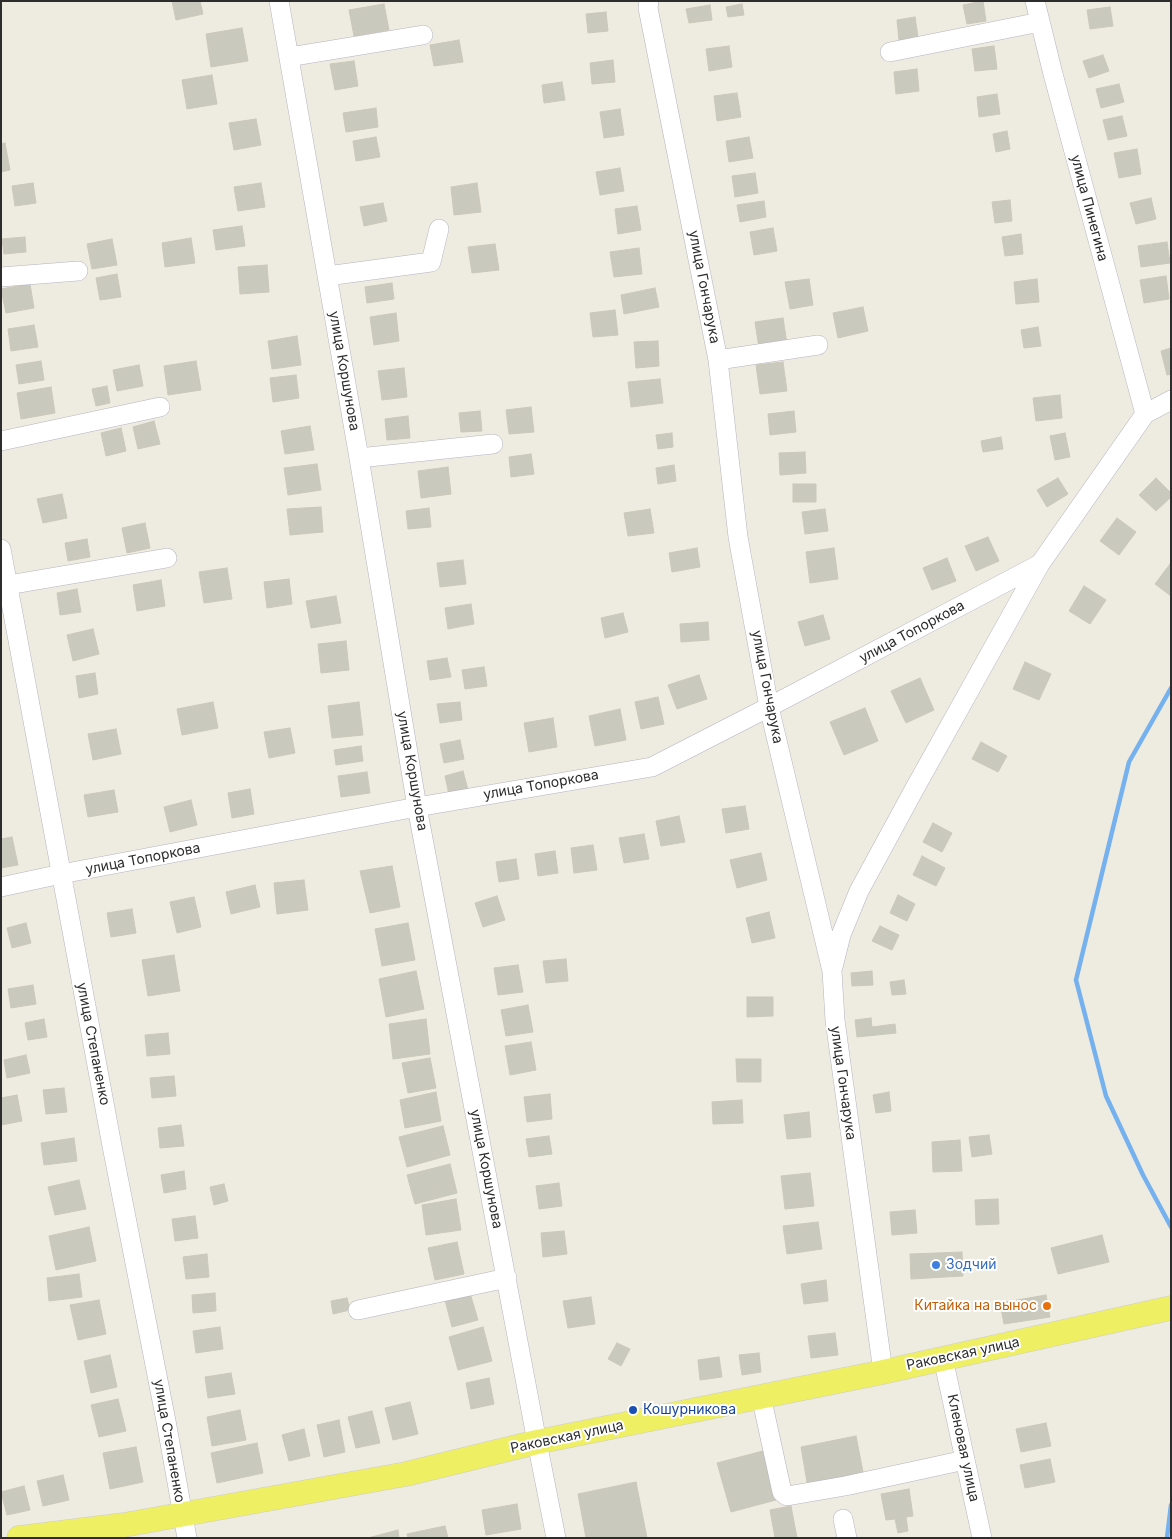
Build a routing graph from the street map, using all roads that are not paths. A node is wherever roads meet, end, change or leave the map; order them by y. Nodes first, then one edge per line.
1 (279, 1) edge
2 (649, 1) edge
3 (1035, 1) edge
4 (1040, 22) junction
5 (423, 35) dead end
6 (890, 52) dead end
7 (289, 57) junction
8 (439, 229) dead end
9 (78, 271) dead end
10 (327, 276) junction
11 (1, 277) edge
12 (818, 345) dead end
13 (718, 360) junction
14 (1171, 400) edge
15 (160, 407) dead end
16 (1145, 414) junction
17 (1, 441) edge
18 (493, 444) dead end
19 (359, 458) junction
20 (1, 549) edge
21 (167, 558) dead end
22 (1040, 564) junction
23 (8, 586) junction
24 (769, 707) junction
25 (417, 807) junction
26 (61, 874) junction
27 (1, 887) edge
28 (832, 970) junction
29 (507, 1278) junction
30 (1166, 1309) edge
31 (358, 1310) dead end
32 (943, 1358) junction
33 (883, 1372) junction
34 (761, 1396) junction
35 (537, 1442) junction
36 (965, 1460) junction
37 (843, 1518) dead end
38 (185, 1527) edge
39 (19, 1538) edge
40 (556, 1538) edge
41 (847, 1538) edge
42 (982, 1538) edge

1 - 7 street, улица Коршунова
2 - 13 street, улица Гончарука
3 - 4 street, улица Пинегина
4 - 6 street
4 - 16 street, улица Пинегина
5 - 7 street
7 - 10 street, улица Коршунова
8 - 10 street
9 - 11 street
10 - 19 street, улица Коршунова
12 - 13 street
13 - 24 street, улица Гончарука
14 - 16 street, улица Топоркова
15 - 17 street
16 - 22 street, улица Топоркова
18 - 19 street
19 - 25 street, улица Коршунова
20 - 23 street, улица Степаненко
21 - 23 street
22 - 24 street, улица Топоркова
22 - 28 street, улица Топоркова
23 - 26 street, улица Степаненко
24 - 25 street, улица Топоркова
24 - 28 street, улица Гончарука
25 - 26 street, улица Топоркова
25 - 29 street, улица Коршунова
26 - 27 street, улица Топоркова
26 - 38 street, улица Степаненко
28 - 33 street, улица Гончарука
29 - 31 street
29 - 35 street, улица Коршунова
30 - 32 main road, Раковская улица
32 - 33 main road, Раковская улица
32 - 36 street, Кленовая улица
33 - 34 main road, Раковская улица
34 - 35 main road, Раковская улица
34 - 36 street
35 - 38 main road, Раковская улица
35 - 40 street, улица Коршунова
36 - 42 street, Кленовая улица
37 - 41 street
38 - 39 main road, Раковская улица

